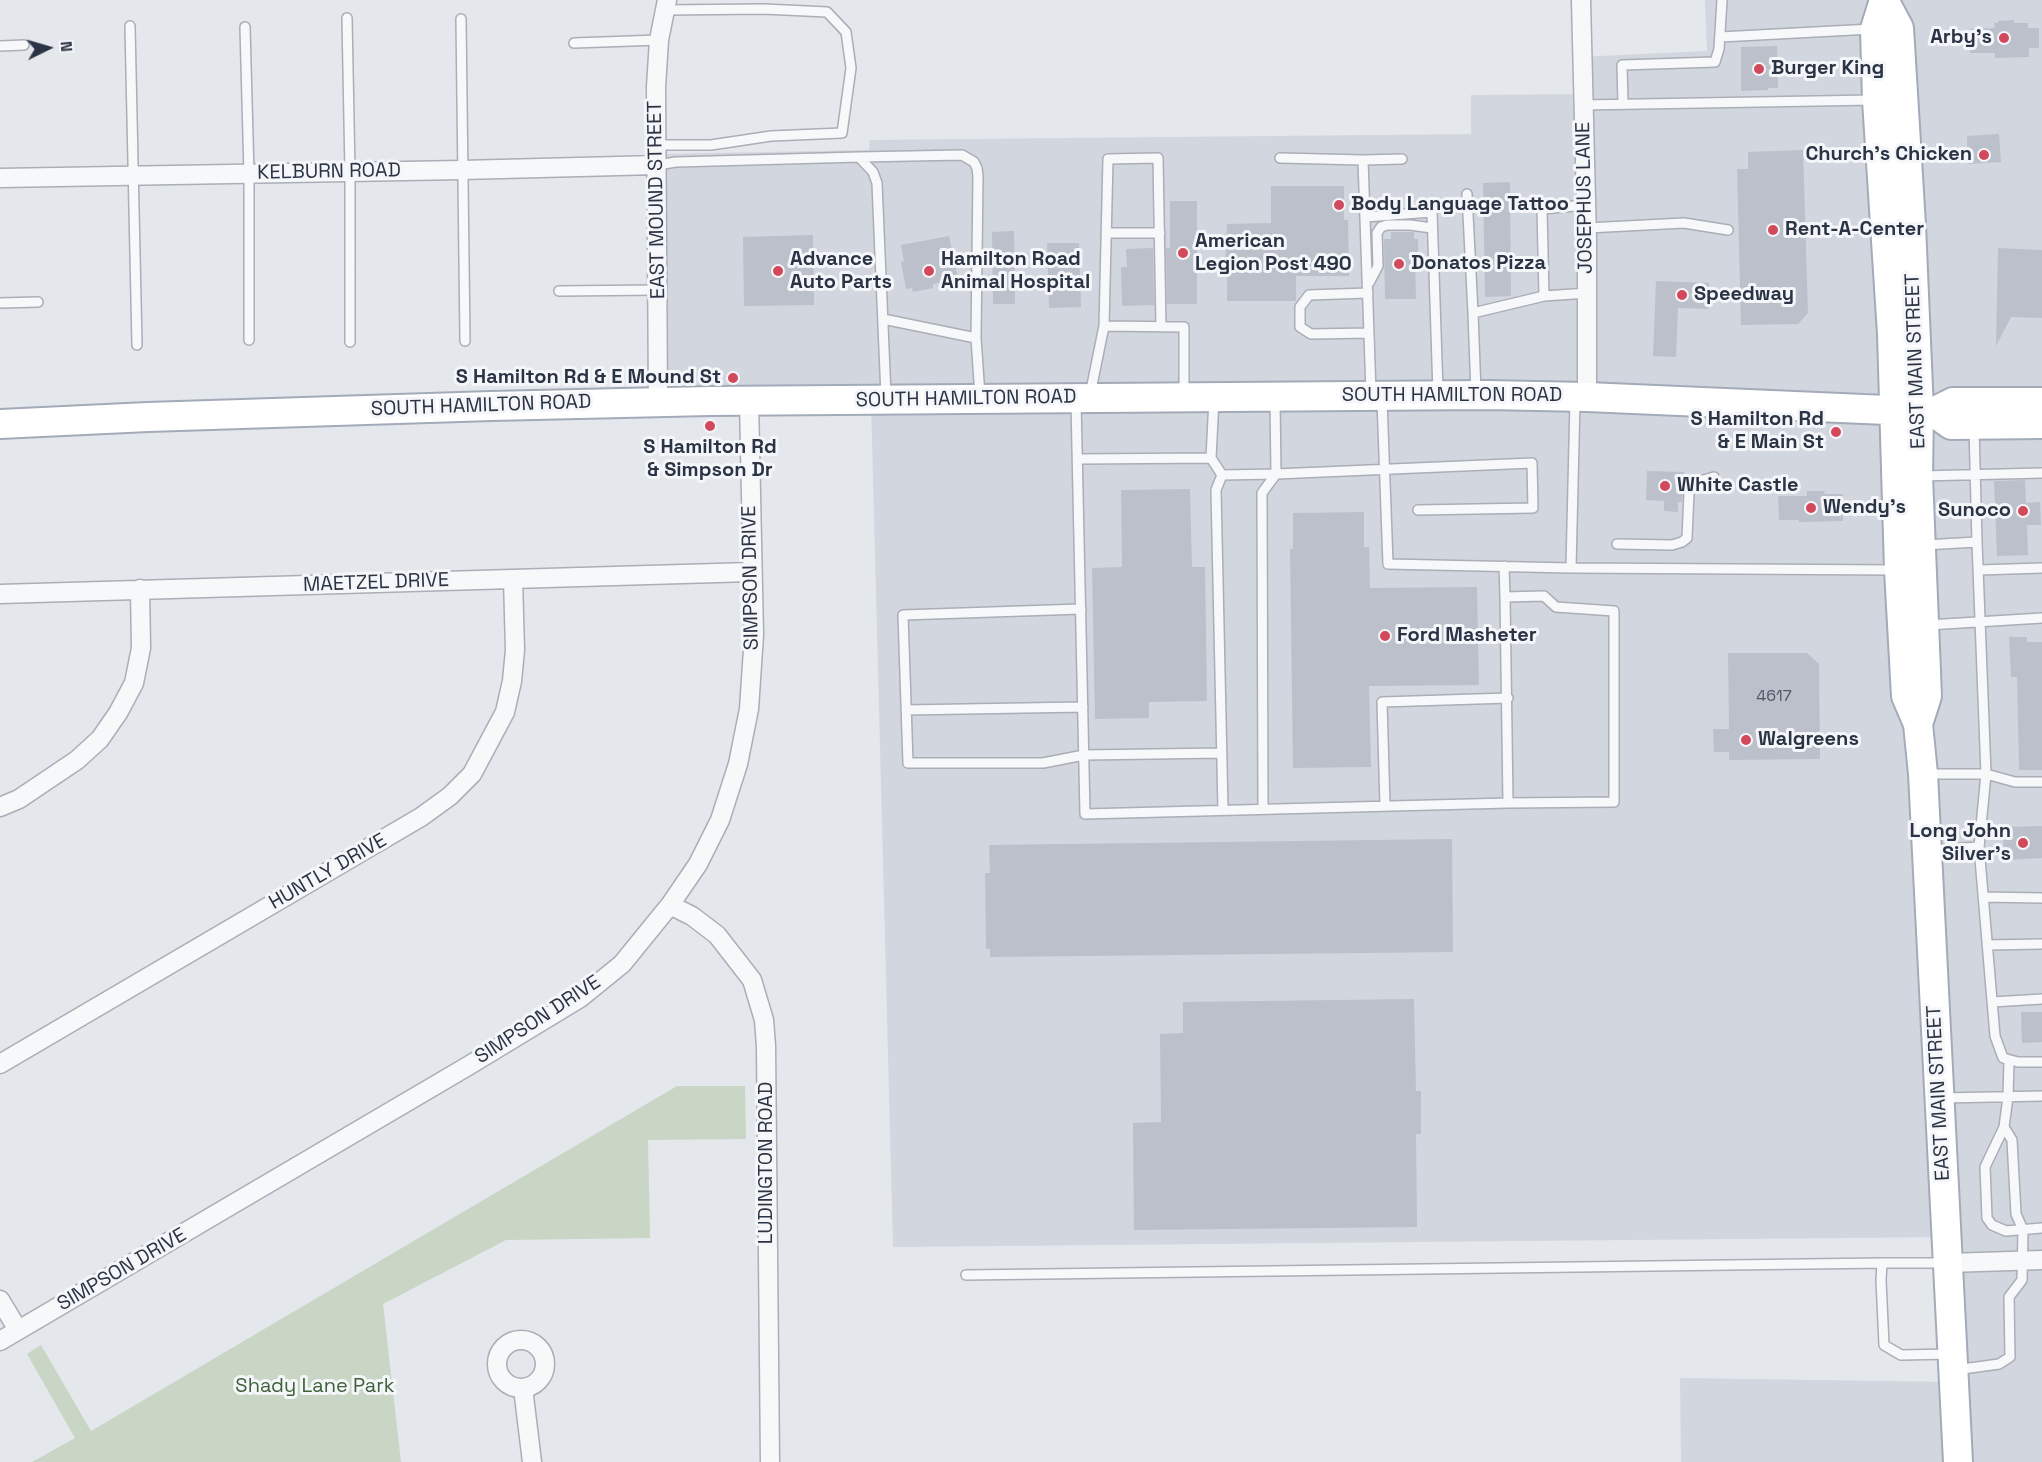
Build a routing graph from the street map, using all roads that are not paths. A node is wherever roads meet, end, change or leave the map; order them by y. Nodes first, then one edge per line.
1 (1581, 0) edge
2 (1722, 0) edge
3 (1884, 0) edge
4 (666, 5) edge
5 (347, 18) dead end
6 (461, 18) dead end
7 (130, 26) dead end
8 (245, 27) dead end
9 (1875, 29) junction
10 (1720, 37) junction
11 (659, 40) junction
12 (574, 43) dead end
13 (24, 45) dead end
14 (0, 46) edge
15 (1877, 100) junction
16 (1623, 104) junction
17 (1583, 105) junction
18 (657, 145) junction
19 (859, 157) junction
20 (1280, 158) dead end
21 (1402, 159) dead end
22 (1363, 160) junction
23 (657, 165) junction
24 (462, 170) junction
25 (350, 172) junction
26 (249, 174) junction
27 (133, 176) junction
28 (0, 178) edge
29 (1467, 194) dead end
30 (1586, 205) junction
31 (1365, 217) junction
32 (1432, 228) junction
33 (1587, 228) junction
34 (1728, 230) dead end
35 (1106, 233) junction
36 (1160, 233) junction
37 (1368, 289) junction
38 (658, 290) junction
39 (559, 291) dead end
40 (1588, 293) junction
41 (1544, 296) junction
42 (38, 302) dead end
43 (0, 303) edge
44 (1473, 313) junction
45 (883, 319) junction
46 (1104, 326) junction
47 (1161, 327) junction
48 (1369, 333) junction
49 (976, 338) junction
50 (249, 340) dead end
51 (465, 341) dead end
52 (350, 342) dead end
53 (137, 345) dead end
54 (1376, 395) junction
55 (1438, 395) junction
56 (1476, 395) junction
57 (1184, 396) junction
58 (1214, 396) junction
59 (1275, 396) junction
60 (1581, 397) junction
61 (1083, 398) junction
62 (886, 399) junction
63 (981, 399) junction
64 (749, 401) junction
65 (658, 402) junction
66 (2042, 402) edge
67 (1915, 411) junction
68 (0, 424) edge
69 (2042, 424) edge
70 (1974, 425) junction
71 (1211, 458) junction
72 (1078, 459) junction
73 (1384, 468) junction
74 (2042, 473) edge
75 (1276, 474) junction
76 (1975, 474) junction
77 (1221, 475) junction
78 (1918, 476) junction
79 (1714, 477) dead end
80 (1418, 510) dead end
81 (1977, 542) junction
82 (1617, 544) dead end
83 (1920, 545) junction
84 (1504, 566) junction
85 (1571, 568) junction
86 (2042, 568) edge
87 (1899, 570) junction
88 (1979, 570) junction
89 (751, 572) junction
90 (513, 579) junction
91 (140, 589) junction
92 (0, 594) edge
93 (1505, 597) junction
94 (1081, 609) junction
95 (2042, 618) edge
96 (1982, 622) junction
97 (1924, 625) junction
98 (1508, 698) junction
99 (1083, 707) junction
100 (906, 710) junction
101 (1918, 724) junction
102 (1222, 753) junction
103 (1084, 755) junction
104 (1923, 774) junction
105 (1986, 774) junction
106 (2042, 782) edge
107 (1508, 803) junction
108 (1385, 806) junction
109 (0, 807) edge
110 (1263, 809) junction
111 (1223, 810) junction
112 (1979, 847) junction
113 (1927, 851) junction
114 (1983, 897) junction
115 (2042, 898) edge
116 (670, 905) junction
117 (2042, 944) edge
118 (1987, 945) junction
119 (2042, 999) edge
120 (1992, 1002) junction
121 (2009, 1061) junction
122 (2042, 1062) edge
123 (0, 1064) edge
124 (2008, 1096) junction
125 (2042, 1096) edge
126 (1940, 1098) junction
127 (2004, 1128) junction
128 (2042, 1228) edge
129 (2023, 1230) junction
130 (2023, 1260) junction
131 (2042, 1260) edge
132 (1882, 1263) junction
133 (1948, 1263) junction
134 (966, 1275) dead end
135 (0, 1300) edge
136 (18, 1330) junction
137 (0, 1341) edge
138 (1953, 1362) junction
139 (523, 1388) dead end
140 (532, 1462) edge
141 (770, 1462) edge
142 (1958, 1462) edge

1 - 17 street, JOSEPHUS LANE
2 - 10 lane
3 - 9 main road, EAST MAIN STREET
3 - 67 main road, EAST MAIN STREET
4 - 11 street, EAST MOUND STREET
4 - 18 lane
5 - 25 lane
6 - 24 lane
7 - 27 lane
8 - 26 lane
9 - 10 lane
9 - 15 main road, EAST MAIN STREET
10 - 16 lane
11 - 12 lane
11 - 18 street, EAST MOUND STREET
13 - 14 lane
15 - 16 lane
15 - 67 main road, EAST MAIN STREET
16 - 17 lane
17 - 30 street, JOSEPHUS LANE
18 - 23 street, EAST MOUND STREET
19 - 23 lane
19 - 45 lane
19 - 49 lane
20 - 22 lane
21 - 22 lane
22 - 31 lane
23 - 24 street, KELBURN ROAD
23 - 38 street, EAST MOUND STREET
24 - 25 street, KELBURN ROAD
24 - 51 lane
25 - 26 street, KELBURN ROAD
25 - 52 lane
26 - 27 street, KELBURN ROAD
26 - 50 lane
27 - 28 street, KELBURN ROAD
27 - 53 lane
29 - 44 lane
30 - 33 street, JOSEPHUS LANE
30 - 41 lane
31 - 32 lane
31 - 37 lane
32 - 37 lane
32 - 55 lane
33 - 34 lane
33 - 40 street, JOSEPHUS LANE
35 - 36 lane
35 - 36 lane
35 - 46 lane
36 - 47 lane
37 - 48 lane
37 - 48 lane
38 - 39 lane
38 - 65 street, EAST MOUND STREET
40 - 41 lane
40 - 60 street, JOSEPHUS LANE
41 - 44 lane
42 - 43 lane
44 - 56 lane
45 - 49 lane
45 - 62 lane
46 - 47 lane
46 - 61 lane
47 - 57 lane
48 - 54 lane
49 - 63 lane
54 - 55 main road, SOUTH HAMILTON ROAD
54 - 59 main road, SOUTH HAMILTON ROAD
54 - 73 lane
55 - 56 main road, SOUTH HAMILTON ROAD
56 - 60 main road, SOUTH HAMILTON ROAD
57 - 58 main road, SOUTH HAMILTON ROAD
57 - 61 main road, SOUTH HAMILTON ROAD
58 - 59 main road, SOUTH HAMILTON ROAD
58 - 71 lane
59 - 75 lane
60 - 67 main road, SOUTH HAMILTON ROAD
60 - 85 lane
61 - 63 main road, SOUTH HAMILTON ROAD
61 - 72 lane
62 - 63 main road, SOUTH HAMILTON ROAD
62 - 64 main road, SOUTH HAMILTON ROAD
64 - 65 main road, SOUTH HAMILTON ROAD
64 - 89 street, SIMPSON DRIVE
65 - 68 main road, SOUTH HAMILTON ROAD
66 - 67 main road, SOUTH HAMILTON ROAD
67 - 70 main road, SOUTH HAMILTON ROAD
67 - 78 main road, EAST MAIN STREET
67 - 87 main road, EAST MAIN STREET
69 - 70 main road, SOUTH HAMILTON ROAD
70 - 76 lane
71 - 72 lane
71 - 77 lane
72 - 94 lane
73 - 75 lane
73 - 80 lane
73 - 84 lane
74 - 76 lane
75 - 77 lane
75 - 110 lane
76 - 78 lane
76 - 81 lane
77 - 102 lane
78 - 83 main road, EAST MAIN STREET
79 - 82 lane
81 - 83 lane
81 - 88 lane
83 - 97 main road, EAST MAIN STREET
84 - 85 lane
84 - 93 lane
85 - 87 lane
86 - 88 lane
87 - 101 main road, EAST MAIN STREET
88 - 96 lane
89 - 90 street, MAETZEL DRIVE
89 - 116 street, SIMPSON DRIVE
90 - 91 street, MAETZEL DRIVE
90 - 123 street, HUNTLY DRIVE
91 - 92 street, MAETZEL DRIVE
91 - 109 street
93 - 98 lane
93 - 107 lane
94 - 99 lane
94 - 100 lane
95 - 96 lane
96 - 97 lane
96 - 105 lane
97 - 101 main road, EAST MAIN STREET
98 - 107 lane
98 - 108 lane
99 - 100 lane
99 - 103 lane
100 - 103 lane
101 - 104 main road, EAST MAIN STREET
102 - 103 lane
102 - 111 lane
103 - 111 lane
104 - 105 lane
104 - 113 main road, EAST MAIN STREET
105 - 106 lane
105 - 112 lane
107 - 108 lane
108 - 110 lane
110 - 111 lane
112 - 113 lane
112 - 114 lane
113 - 126 main road, EAST MAIN STREET
114 - 115 lane
114 - 118 lane
116 - 136 street, SIMPSON DRIVE
116 - 141 street, LUDINGTON ROAD
117 - 118 lane
118 - 120 lane
119 - 120 lane
120 - 121 lane
121 - 122 lane
121 - 124 lane
124 - 125 lane
124 - 126 lane
124 - 127 lane
126 - 133 main road, EAST MAIN STREET
127 - 129 lane
127 - 129 lane
128 - 129 lane
129 - 130 lane
130 - 131 street
130 - 133 street
130 - 138 lane
132 - 133 lane
132 - 134 lane
132 - 138 lane
133 - 138 main road, EAST MAIN STREET
135 - 136 street
136 - 137 street, SIMPSON DRIVE
138 - 142 main road, EAST MAIN STREET
139 - 140 street

